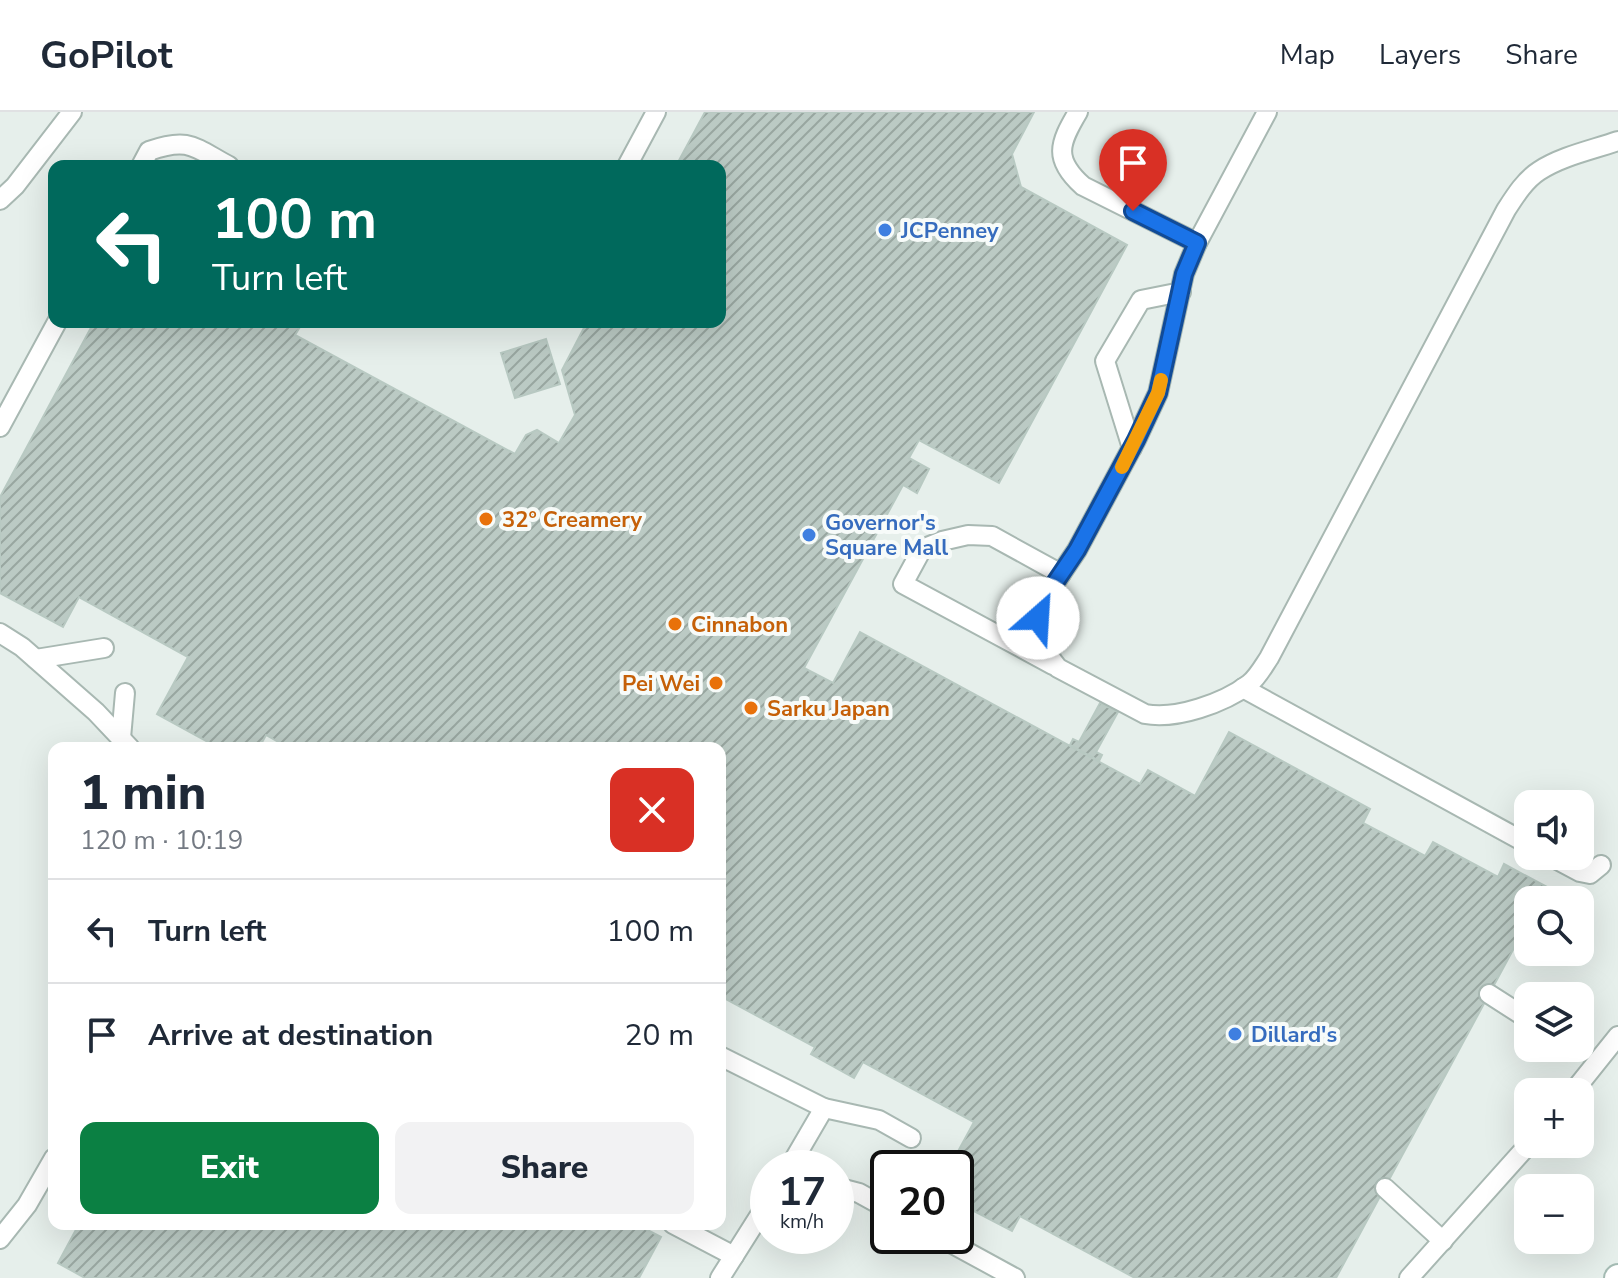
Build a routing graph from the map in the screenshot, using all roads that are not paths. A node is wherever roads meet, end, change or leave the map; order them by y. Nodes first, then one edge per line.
1 (72, 112) edge
2 (656, 112) edge
3 (1078, 112) edge
4 (1267, 112) edge
5 (1618, 141) edge
6 (144, 160) edge
7 (218, 160) edge
8 (630, 160) edge
9 (0, 200) edge
10 (1197, 243) junction
11 (1181, 292) junction
12 (54, 328) edge
13 (0, 427) edge
14 (1132, 448) junction
15 (1061, 574) junction
16 (0, 633) edge
17 (104, 648) dead end
18 (36, 659) junction
19 (1058, 668) junction
20 (1243, 688) junction
21 (125, 693) dead end
22 (124, 742) edge
23 (125, 742) edge
24 (1514, 836) edge
25 (1601, 865) dead end
26 (1576, 870) edge
27 (1489, 994) dead end
28 (1514, 1010) edge
29 (1618, 1036) edge
30 (726, 1059) edge
31 (1584, 1078) edge
32 (824, 1108) junction
33 (911, 1138) dead end
34 (800, 1150) edge
35 (1517, 1158) edge
36 (48, 1168) edge
37 (1385, 1188) dead end
38 (684, 1230) edge
39 (750, 1231) edge
40 (0, 1239) edge
41 (1443, 1241) junction
42 (971, 1254) edge
43 (734, 1256) junction
44 (720, 1278) edge
45 (1015, 1278) edge
46 (1409, 1278) edge

1 - 9 lane
2 - 8 lane
3 - 10 lane
4 - 10 lane
5 - 20 lane
6 - 7 lane
10 - 11 lane
11 - 14 lane
11 - 14 lane
12 - 13 lane
14 - 15 lane
15 - 19 lane
15 - 19 lane
16 - 18 lane
17 - 18 lane
18 - 22 lane
19 - 20 lane
20 - 24 lane
21 - 23 lane
25 - 26 lane
27 - 28 lane
29 - 31 lane
30 - 32 lane
32 - 33 lane
32 - 34 lane
35 - 41 lane
36 - 40 lane
37 - 41 lane
38 - 43 lane
39 - 43 lane
41 - 46 lane
42 - 45 lane
43 - 44 lane

